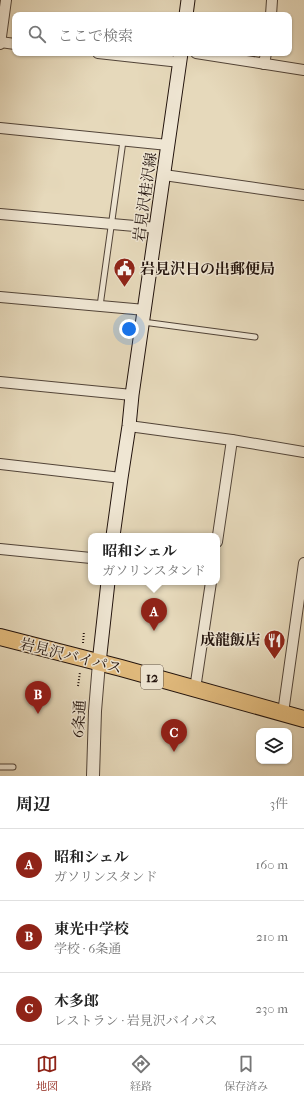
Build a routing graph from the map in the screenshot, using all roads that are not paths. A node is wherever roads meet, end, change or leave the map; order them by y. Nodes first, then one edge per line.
1 (6, 0) edge
2 (188, 0) edge
3 (272, 0) edge
4 (186, 12) edge
5 (271, 12) edge
6 (0, 43) edge
7 (12, 44) edge
8 (160, 56) edge
9 (215, 56) edge
10 (265, 56) edge
11 (181, 57) edge
12 (264, 64) junction
13 (304, 70) edge
14 (0, 128) edge
15 (123, 140) junction
16 (168, 145) junction
17 (164, 175) junction
18 (304, 196) edge
19 (0, 214) edge
20 (111, 224) junction
21 (157, 228) junction
22 (0, 297) edge
23 (100, 306) junction
24 (144, 316) junction
25 (255, 337) dead end
26 (0, 382) edge
27 (132, 395) junction
28 (129, 426) junction
29 (232, 440) junction
30 (304, 452) edge
31 (0, 464) edge
32 (120, 478) junction
33 (113, 533) edge
34 (218, 533) edge
35 (0, 549) edge
36 (88, 558) edge
37 (304, 563) edge
38 (108, 585) edge
39 (211, 585) edge
40 (0, 637) edge
41 (99, 663) junction
42 (195, 689) junction
43 (283, 713) junction
44 (304, 719) edge
45 (0, 767) edge
46 (13, 767) dead end
47 (93, 776) edge

1 - 6 street
2 - 4 main road
3 - 5 street
6 - 7 street
8 - 11 street
9 - 12 street
10 - 12 street
11 - 16 main road, 岩見沢桂沢線
12 - 13 street
14 - 15 street
15 - 16 street
15 - 20 lane
16 - 17 main road, 岩見沢桂沢線
17 - 18 street
17 - 21 main road, 岩見沢桂沢線
19 - 20 street
20 - 21 street
20 - 23 lane
21 - 24 main road, 岩見沢桂沢線
22 - 23 street
23 - 24 street
24 - 25 lane
24 - 27 main road, 岩見沢桂沢線
26 - 27 street
27 - 28 main road, 岩見沢桂沢線
28 - 29 street
28 - 32 main road, 岩見沢桂沢線
29 - 30 street
29 - 34 street
31 - 32 street
32 - 33 main road, 岩見沢桂沢線
35 - 36 street
37 - 43 street
38 - 41 main road
39 - 42 street
40 - 41 highway, 岩見沢バイパス / 12
41 - 42 highway, 岩見沢バイパス / 12
41 - 47 street, 6条通
42 - 43 highway, 岩見沢バイパス / 12
43 - 44 highway, 岩見沢バイパス / 12
45 - 46 lane

